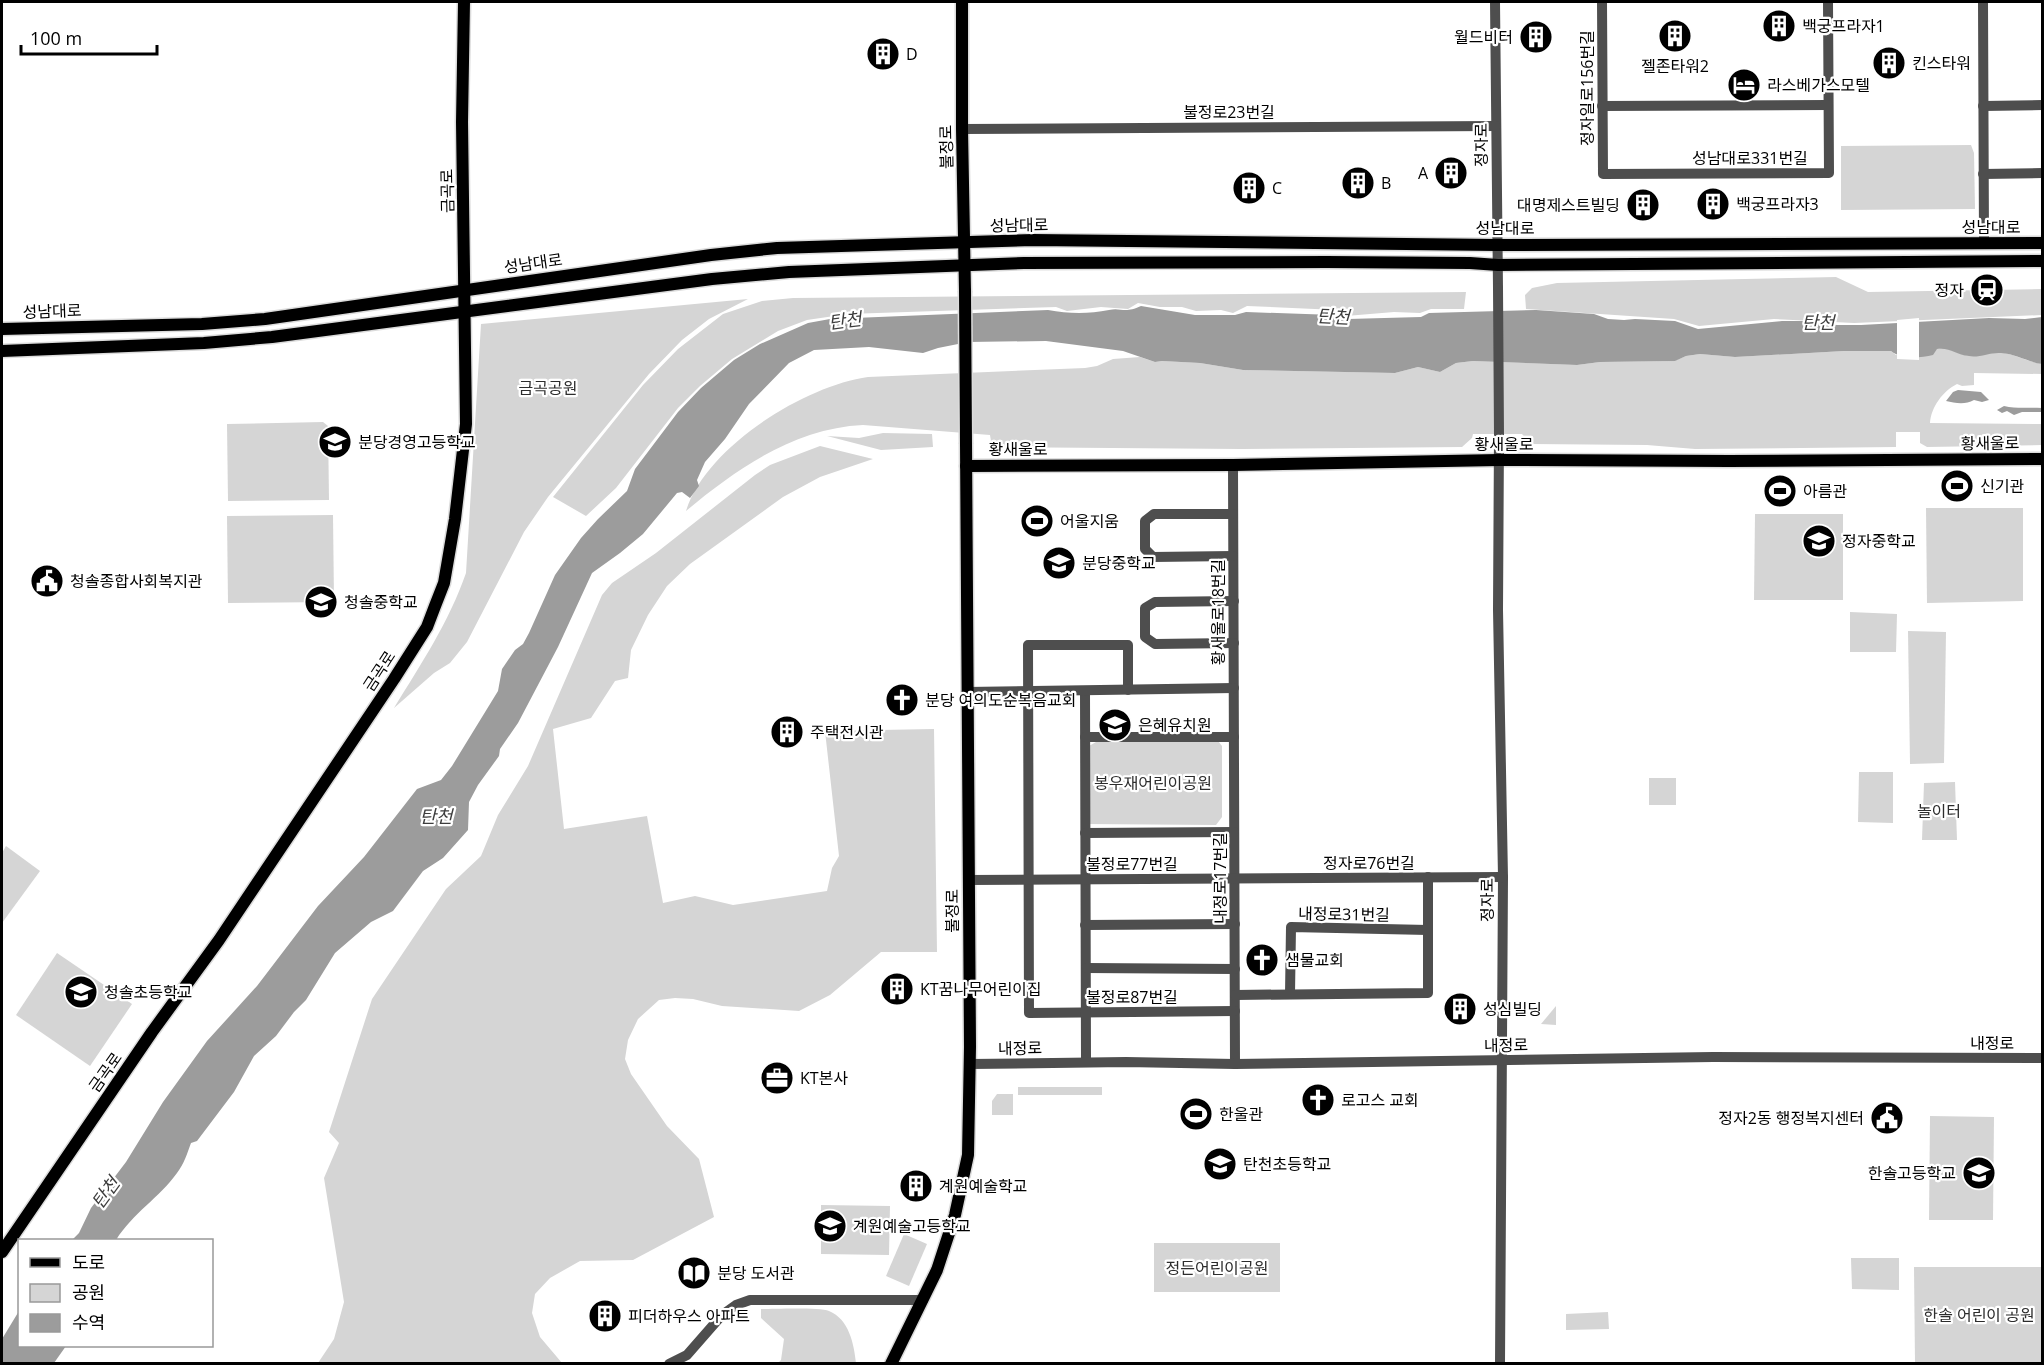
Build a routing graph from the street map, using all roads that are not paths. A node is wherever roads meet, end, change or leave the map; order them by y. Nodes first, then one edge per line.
1 (464, 2) edge
2 (962, 2) edge
3 (1495, 2) edge
4 (1602, 2) edge
5 (1828, 2) edge
6 (1983, 2) edge
7 (1828, 105) junction
8 (2043, 105) edge
9 (1602, 106) junction
10 (1983, 106) junction
11 (1496, 126) junction
12 (962, 129) junction
13 (2043, 173) edge
14 (1603, 174) joint
15 (1983, 174) junction
16 (965, 243) junction
17 (1984, 243) junction
18 (2043, 243) edge
19 (1497, 245) junction
20 (2043, 261) edge
21 (965, 265) junction
22 (1498, 265) junction
23 (465, 290) junction
24 (465, 312) junction
25 (2, 329) edge
26 (2, 351) edge
27 (2043, 459) edge
28 (1499, 460) junction
29 (1233, 465) junction
30 (966, 466) junction
31 (1233, 514) junction
32 (1233, 556) junction
33 (1234, 602) junction
34 (1234, 643) junction
35 (1234, 688) junction
36 (1128, 690) junction
37 (1028, 691) junction
38 (1085, 691) junction
39 (967, 692) junction
40 (1085, 737) junction
41 (1234, 737) junction
42 (1234, 760) joint
43 (1085, 832) junction
44 (1234, 832) junction
45 (1428, 877) junction
46 (1503, 877) junction
47 (1235, 879) junction
48 (968, 880) junction
49 (1029, 880) junction
50 (1086, 880) junction
51 (1235, 924) junction
52 (1085, 926) junction
53 (1428, 930) junction
54 (1086, 968) junction
55 (1235, 969) junction
56 (1290, 994) junction
57 (1235, 995) junction
58 (1235, 1011) junction
59 (1086, 1012) junction
60 (2043, 1058) edge
61 (1500, 1060) junction
62 (1086, 1062) junction
63 (969, 1064) junction
64 (1236, 1064) junction
65 (2, 1252) edge
66 (923, 1300) junction
67 (669, 1364) edge
68 (891, 1364) edge
69 (1500, 1364) edge

1 - 23 main road, 금곡로
2 - 12 main road, 불정로
3 - 11 street, 정자로
4 - 9 street, 정자일로156번길
5 - 7 street, 성남대로331번길
6 - 10 street
7 - 9 street
7 - 14 street, 성남대로331번길
8 - 10 street
9 - 14 street, 정자일로156번길
10 - 15 street
11 - 12 street, 불정로23번길
11 - 19 street, 정자로
12 - 16 main road, 불정로
13 - 15 street
15 - 17 street
16 - 19 main road, 성남대로
16 - 21 main road, 불정로
16 - 23 main road, 성남대로
17 - 18 main road, 성남대로
17 - 19 main road, 성남대로
19 - 22 street, 정자로
20 - 22 main road, 성남대로
21 - 22 main road, 성남대로
21 - 24 main road, 성남대로
21 - 30 main road, 불정로, bridge
22 - 28 street, 정자로, bridge
23 - 24 main road, 금곡로
23 - 25 main road, 성남대로
24 - 26 main road, 성남대로
24 - 65 main road, 금곡로
27 - 28 main road, 황새울로
28 - 29 main road, 황새울로
28 - 46 street, 정자로
29 - 30 main road, 황새울로
29 - 31 street, 황새울로18번길
30 - 39 main road, 불정로
31 - 32 street, 황새울로18번길
31 - 32 street
32 - 33 street, 황새울로18번길
33 - 34 street, 황새울로18번길
33 - 34 street
34 - 35 street, 황새울로18번길
35 - 36 street
35 - 41 street, 황새울로18번길
36 - 37 street
36 - 38 street
37 - 38 street
37 - 39 street
37 - 49 street
38 - 40 street
39 - 48 main road, 불정로
40 - 41 street
40 - 43 street
41 - 42 street, 황새울로18번길
42 - 44 street, 내정로17번길
43 - 44 street
43 - 50 street
44 - 47 street, 내정로17번길
45 - 46 street, 정자로76번길
45 - 47 street, 정자로76번길
45 - 53 street
46 - 61 street, 정자로
47 - 50 street, 불정로77번길
47 - 51 street, 내정로17번길
48 - 49 street, 불정로77번길
48 - 63 main road, 불정로
49 - 50 street, 불정로77번길
49 - 59 street, 불정로87번길
50 - 52 street
51 - 52 street
51 - 55 street, 내정로17번길
52 - 54 street
53 - 56 street
53 - 56 street, 내정로31번길
54 - 55 street
54 - 59 street
55 - 57 street, 내정로17번길
56 - 57 street
57 - 58 street, 내정로17번길
58 - 59 street, 불정로87번길
58 - 64 street, 내정로17번길
59 - 62 street
60 - 61 street, 내정로
61 - 64 street, 내정로
61 - 69 street, 정자로
62 - 63 street, 내정로
62 - 64 street, 내정로
63 - 66 main road, 불정로
66 - 67 street
66 - 68 main road, 불정로

